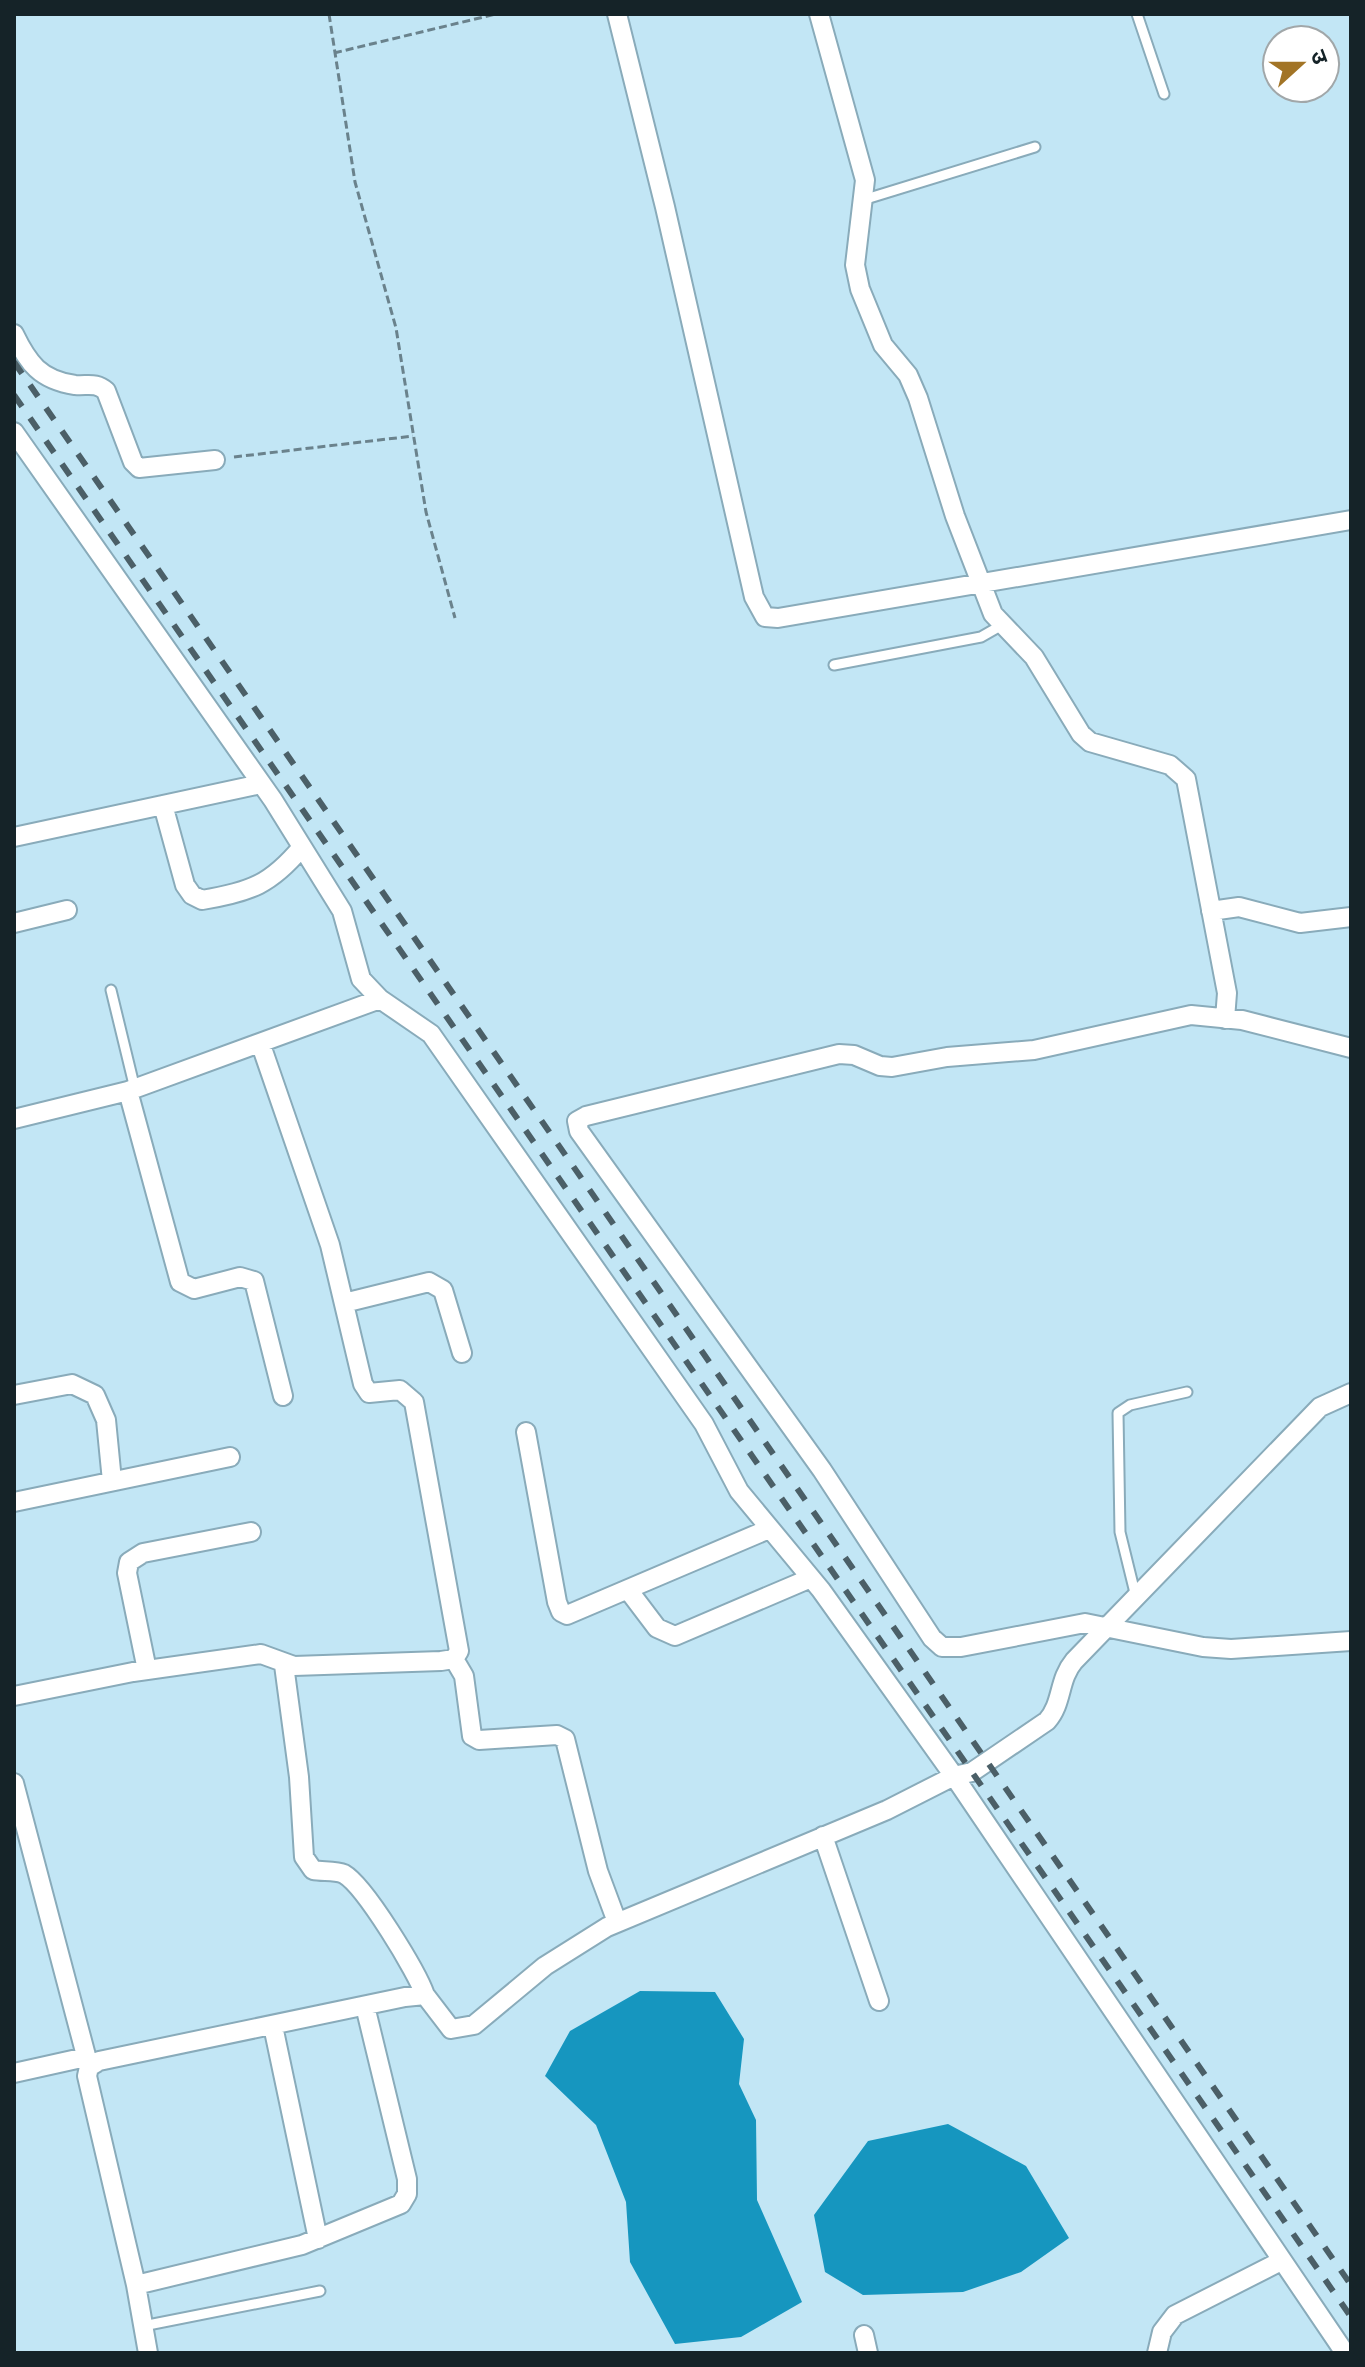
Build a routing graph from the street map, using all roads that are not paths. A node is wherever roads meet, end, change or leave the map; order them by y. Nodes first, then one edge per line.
1 (617, 14) edge
2 (819, 14) edge
3 (1137, 14) edge
4 (1164, 94) dead end
5 (1035, 147) dead end
6 (866, 199) junction
7 (14, 334) edge
8 (14, 432) edge
9 (22, 455) edge
10 (215, 460) road end
11 (1351, 520) edge
12 (979, 582) junction
13 (1002, 625) junction
14 (834, 665) dead end
15 (261, 784) junction
16 (163, 805) junction
17 (14, 837) edge
18 (302, 847) junction
19 (67, 910) dead end
20 (1211, 911) junction
21 (1351, 917) edge
22 (14, 923) edge
23 (111, 990) dead end
24 (380, 999) junction
25 (1225, 1019) junction
26 (261, 1045) junction
27 (1351, 1048) edge
28 (131, 1090) junction
29 (14, 1119) edge
30 (344, 1303) junction
31 (462, 1353) dead end
32 (1187, 1392) dead end
33 (1351, 1393) edge
34 (14, 1395) edge
35 (283, 1396) dead end
36 (526, 1432) dead end
37 (230, 1457) dead end
38 (112, 1481) junction
39 (14, 1502) edge
40 (769, 1529) junction
41 (251, 1532) dead end
42 (811, 1578) junction
43 (629, 1591) junction
44 (1136, 1597) junction
45 (1108, 1626) junction
46 (1351, 1641) edge
47 (454, 1659) junction
48 (284, 1665) junction
49 (147, 1670) junction
50 (14, 1696) edge
51 (954, 1776) junction
52 (14, 1783) edge
53 (823, 1836) junction
54 (617, 1922) junction
55 (425, 1995) junction
56 (879, 2001) dead end
57 (365, 2006) junction
58 (273, 2026) junction
59 (88, 2062) junction
60 (14, 2073) edge
61 (318, 2239) junction
62 (1281, 2261) junction
63 (136, 2285) junction
64 (320, 2291) dead end
65 (143, 2326) junction
66 (148, 2353) edge
67 (1157, 2353) edge
68 (1345, 2353) edge

1 - 12 street
2 - 6 street
3 - 4 lane
5 - 6 lane
6 - 12 street
7 - 10 street
8 - 9 street
9 - 15 street
11 - 12 street
12 - 13 street
13 - 14 lane
13 - 20 street
15 - 16 street
15 - 18 street
16 - 17 street
16 - 18 street
18 - 24 street
19 - 22 street
20 - 21 street
20 - 25 street
23 - 28 lane
24 - 26 street
24 - 40 street
25 - 27 street
25 - 45 street
26 - 28 street
26 - 30 street
28 - 29 street
28 - 35 street
30 - 31 street
30 - 47 street
32 - 44 lane
33 - 44 street
34 - 38 street
36 - 43 street
37 - 38 street
38 - 39 street
40 - 42 street
40 - 43 street
41 - 49 street
42 - 43 street
42 - 51 street
44 - 45 street
45 - 46 street
45 - 51 street
47 - 48 street
47 - 54 street
48 - 49 street
48 - 55 street
49 - 50 street
51 - 53 street
51 - 62 street
52 - 59 street
53 - 54 street
53 - 56 street
54 - 55 street
55 - 57 street
57 - 58 street
57 - 61 street
58 - 59 street
58 - 61 street
59 - 60 street
59 - 63 street
61 - 63 street
62 - 67 street
62 - 68 street
63 - 65 street
64 - 65 lane
65 - 66 street

